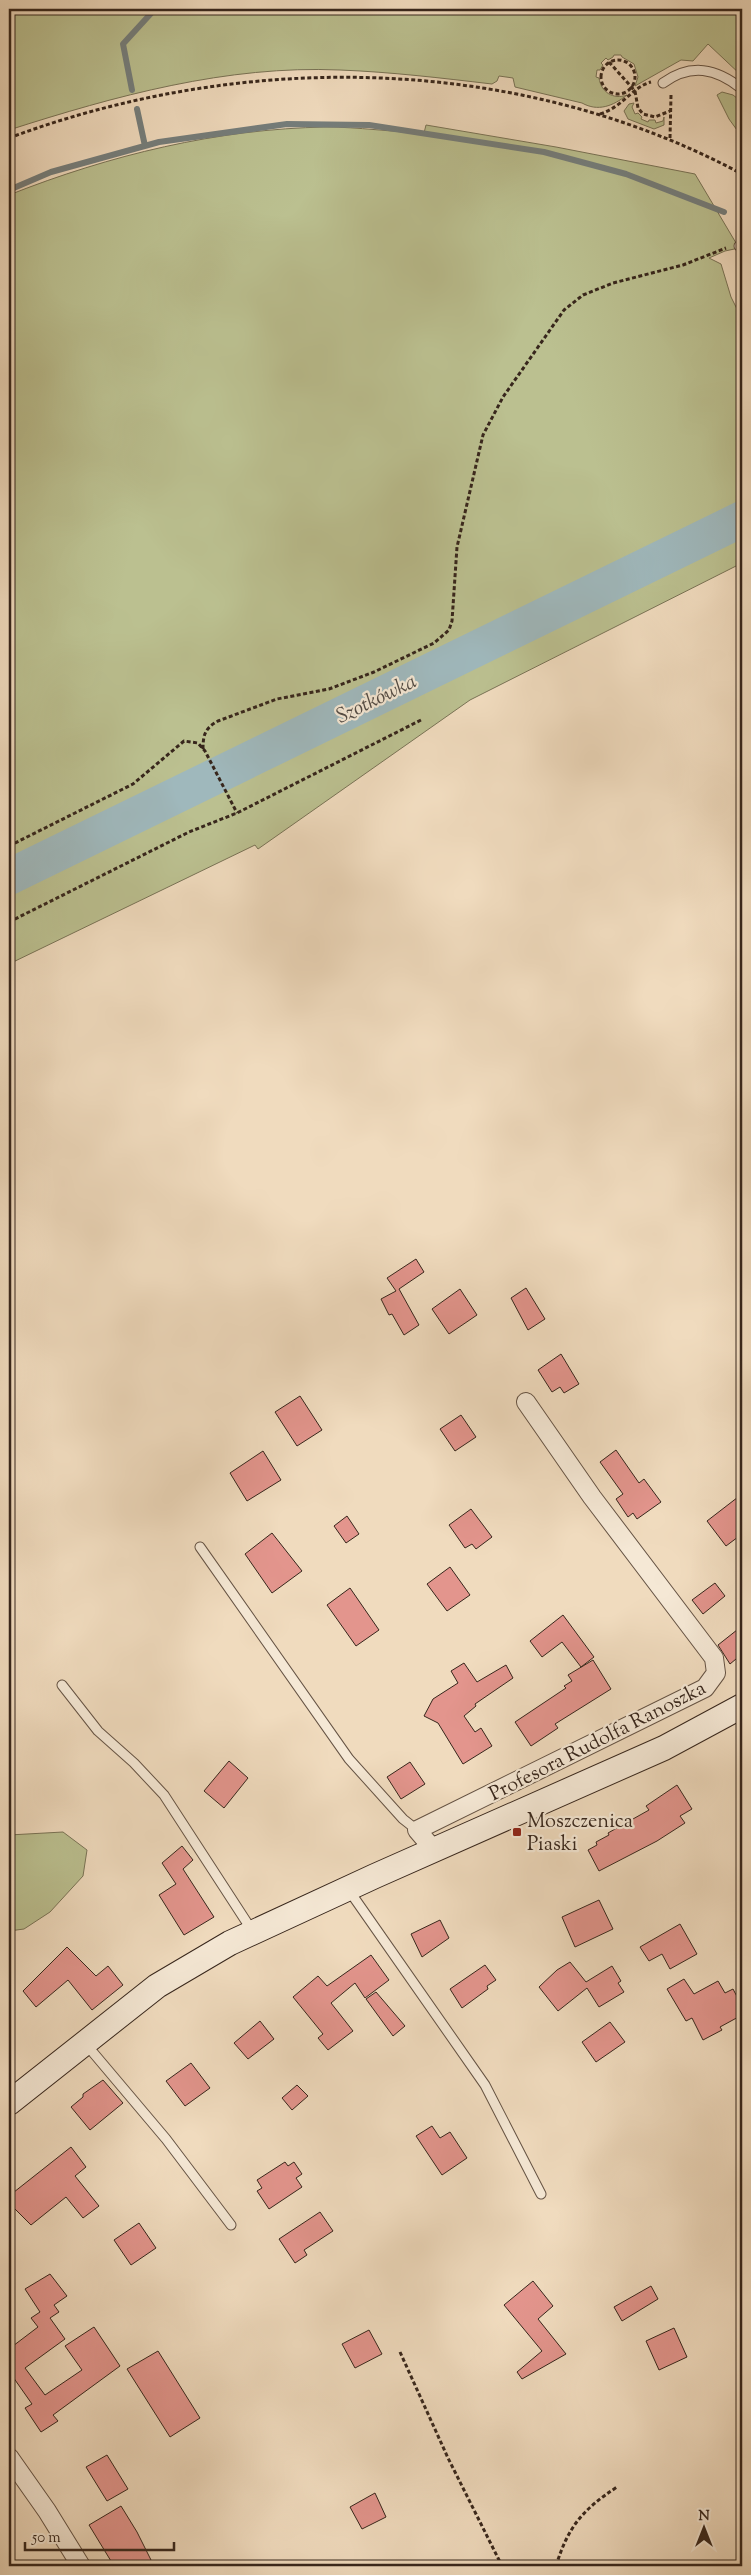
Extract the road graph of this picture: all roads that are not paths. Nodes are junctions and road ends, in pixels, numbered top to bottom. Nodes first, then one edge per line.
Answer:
1 (663, 83) road end
2 (742, 89) edge
3 (526, 1402) dead end
4 (200, 1547) dead end
5 (62, 1685) dead end
6 (742, 1706) edge
7 (417, 1830) junction
8 (434, 1850) junction
9 (348, 1888) junction
10 (254, 1932) junction
11 (85, 2043) junction
12 (9, 2103) edge
13 (541, 2194) dead end
14 (232, 2225) dead end
15 (9, 2457) edge
16 (81, 2566) edge

1 - 2 lane
3 - 7 street, Profesora Rudolfa Ranoszka
4 - 7 lane
5 - 10 lane
6 - 8 street, Profesora Rudolfa Ranoszka
7 - 8 street
8 - 9 street, Profesora Rudolfa Ranoszka
9 - 10 street, Profesora Rudolfa Ranoszka
9 - 13 lane
10 - 11 street, Profesora Rudolfa Ranoszka
11 - 12 street, Profesora Rudolfa Ranoszka
11 - 14 lane
15 - 16 street

